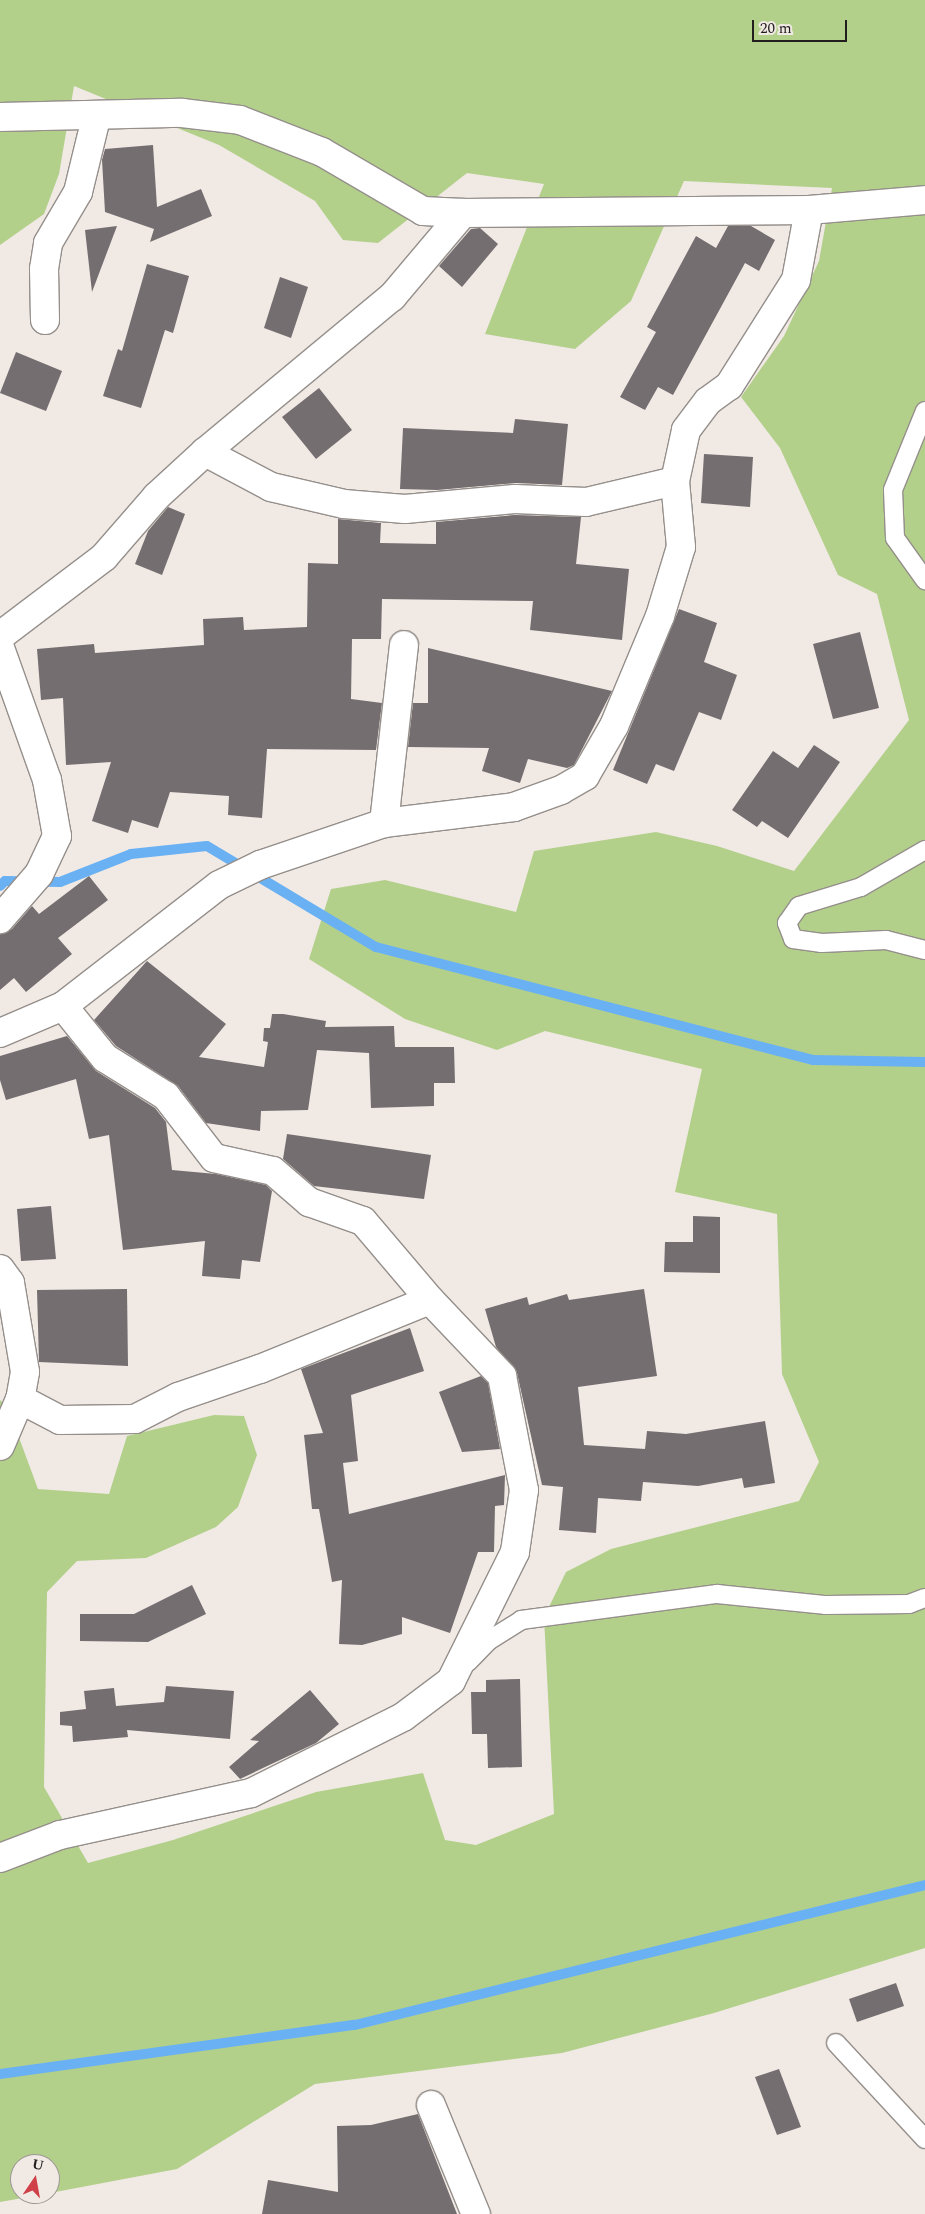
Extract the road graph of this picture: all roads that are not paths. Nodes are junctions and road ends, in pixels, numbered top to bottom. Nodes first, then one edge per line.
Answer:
1 (0, 117) edge
2 (96, 118) junction
3 (925, 200) edge
4 (809, 210) junction
5 (463, 213) junction
6 (45, 320) dead end
7 (925, 411) edge
8 (205, 452) junction
9 (675, 481) junction
10 (925, 580) edge
11 (0, 636) edge
12 (404, 645) dead end
13 (0, 648) edge
14 (384, 823) junction
15 (925, 850) edge
16 (0, 919) edge
17 (925, 950) edge
18 (63, 1006) junction
19 (0, 1033) edge
20 (0, 1269) edge
21 (430, 1300) junction
22 (20, 1399) junction
23 (0, 1446) edge
24 (925, 1598) edge
25 (451, 1681) junction
26 (0, 1858) edge
27 (836, 2043) dead end
28 (431, 2105) dead end
29 (925, 2139) edge
30 (476, 2214) edge

1 - 2 street
2 - 5 street
2 - 6 street
3 - 4 street
4 - 5 street
4 - 9 street
5 - 8 street
7 - 10 lane
8 - 9 street
8 - 11 street
9 - 14 street
12 - 14 street
13 - 16 street
14 - 18 street
15 - 17 lane
18 - 19 street
18 - 21 street
20 - 22 street
21 - 22 street
21 - 25 street
22 - 23 street
24 - 25 lane
25 - 26 street
27 - 29 lane
28 - 30 street

